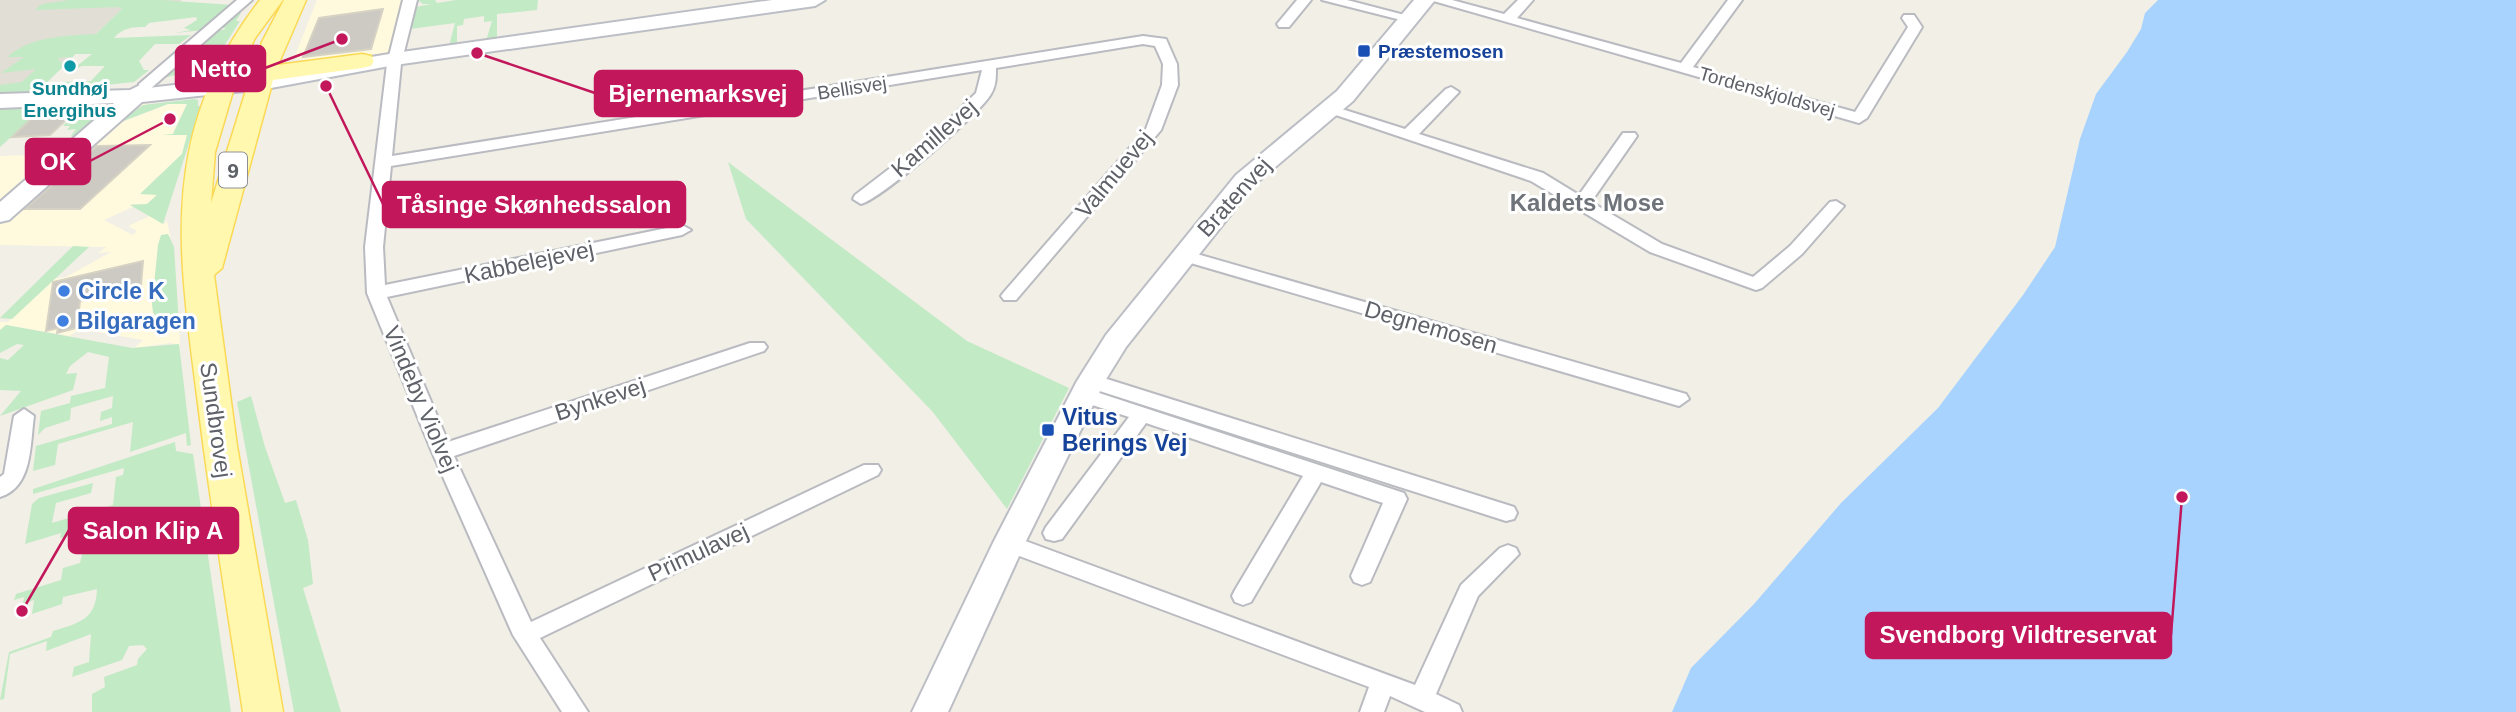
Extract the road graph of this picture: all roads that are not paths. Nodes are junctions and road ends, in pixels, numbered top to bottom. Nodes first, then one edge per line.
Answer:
1 (246, 0) edge
2 (275, 0) edge
3 (295, 0) edge
4 (410, 0) edge
5 (815, 0) edge
6 (1304, 0) edge
7 (1329, 0) edge
8 (1437, 0) edge
9 (1526, 0) edge
10 (1735, 0) edge
11 (759, 4) edge
12 (1417, 9) edge
13 (1909, 18) dead end
14 (1507, 20) junction
15 (1284, 24) dead end
16 (1154, 40) joint
17 (395, 58) junction
18 (362, 61) joint
19 (989, 67) junction
20 (1684, 69) junction
21 (245, 78) junction
22 (140, 92) junction
23 (1451, 92) dead end
24 (0, 101) edge
25 (1329, 110) junction
26 (1408, 136) junction
27 (1629, 136) dead end
28 (385, 162) junction
29 (861, 199) dead end
30 (1583, 201) junction
31 (1836, 206) dead end
32 (0, 215) edge
33 (682, 230) dead end
34 (1183, 255) junction
35 (376, 293) junction
36 (202, 294) junction
37 (1010, 296) dead end
38 (757, 346) dead end
39 (1087, 388) junction
40 (1679, 399) dead end
41 (1142, 414) junction
42 (24, 416) dead end
43 (442, 452) junction
44 (871, 470) dead end
45 (1316, 472) junction
46 (0, 489) edge
47 (1506, 513) dead end
48 (1054, 533) dead end
49 (1009, 543) junction
50 (1508, 554) dead end
51 (1362, 576) dead end
52 (1243, 596) dead end
53 (525, 635) junction
54 (1383, 682) junction
55 (1421, 700) junction
56 (263, 712) edge
57 (576, 712) edge
58 (930, 712) edge
59 (1372, 712) edge
60 (1450, 712) edge

1 - 22 street
2 - 21 main road
3 - 21 main road, Sundbrovej / 9
4 - 17 street, Vindeby Violvej
5 - 11 street
6 - 15 street
7 - 12 street
8 - 14 street, Tordenskjoldsvej
9 - 14 street
10 - 20 street, Tordenskjoldsvej
11 - 17 street
12 - 25 street, Bratenvej
13 - 20 street, Tordenskjoldsvej
14 - 20 street, Tordenskjoldsvej
16 - 19 street, Bellisvej
16 - 37 street, Valmuevej
17 - 18 street
17 - 21 street
17 - 28 street, Vindeby Violvej
18 - 21 main road
19 - 28 street, Bellisvej
19 - 29 street, Kamillevej
21 - 22 street
21 - 36 main road, Sundbrovej / 9
21 - 36 main road, Sundbrovej / 9
22 - 24 street
22 - 32 street
23 - 26 street
25 - 26 street
25 - 34 street, Bratenvej
26 - 30 street
27 - 30 street
28 - 35 street, Vindeby Violvej
30 - 31 street
33 - 35 street, Kabbelejevej
34 - 39 street, Bratenvej
34 - 40 street, Degnemosen
35 - 43 street, Vindeby Violvej
36 - 56 main road, Sundbrovej / 9
38 - 43 street, Bynkevej
39 - 41 street
39 - 47 street
39 - 49 street, Bratenvej
41 - 45 street
41 - 48 street
42 - 46 street
43 - 53 street, Vindeby Violvej
44 - 53 street, Primulavej
45 - 51 street
45 - 52 street
49 - 54 street
49 - 58 street, Bratenvej
50 - 55 street
53 - 57 street, Vindeby Violvej
54 - 55 street
54 - 59 street
55 - 60 street

